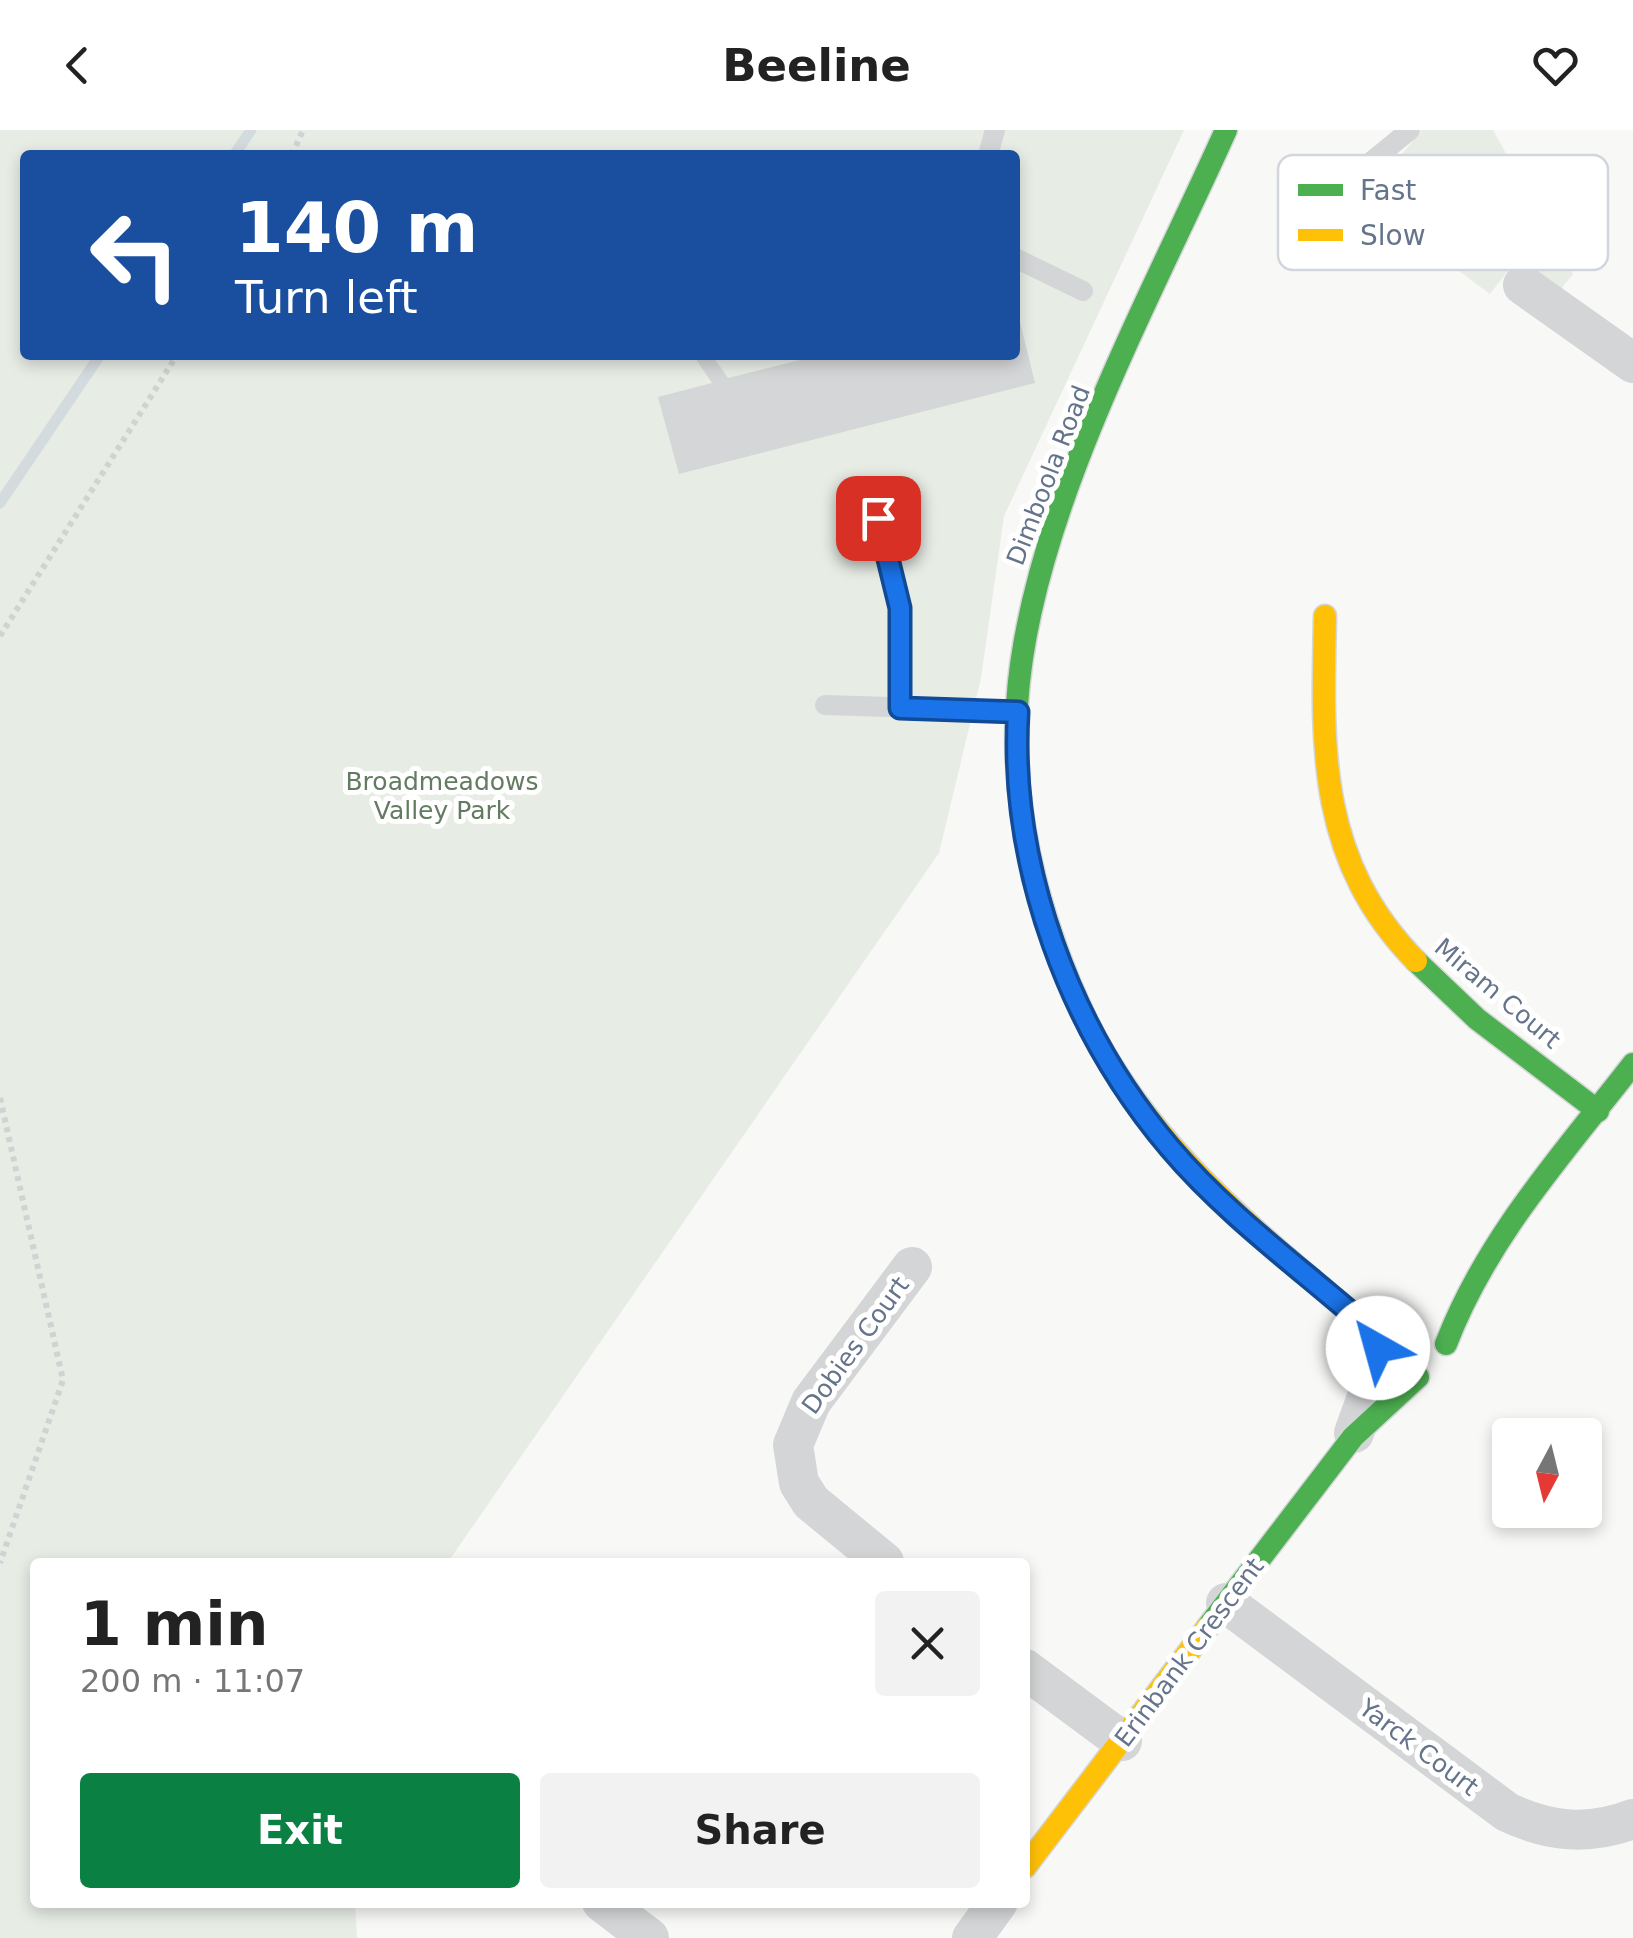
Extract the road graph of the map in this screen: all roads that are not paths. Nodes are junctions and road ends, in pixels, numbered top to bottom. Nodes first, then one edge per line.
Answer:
1 (1226, 130) edge
2 (1410, 130) edge
3 (1379, 155) edge
4 (1020, 260) edge
5 (1523, 285) dead end
6 (1083, 291) dead end
7 (1633, 362) edge
8 (878, 518) dead end
9 (1325, 616) dead end
10 (825, 705) dead end
11 (900, 708) junction
12 (1018, 712) junction
13 (1633, 1064) edge
14 (1598, 1110) junction
15 (1286, 1254) junction
16 (1482, 1263) junction
17 (912, 1267) dead end
18 (1356, 1288) dead end
19 (1396, 1314) dead end
20 (1446, 1344) junction
21 (1380, 1348) junction
22 (1418, 1377) junction
23 (1352, 1437) junction
24 (879, 1558) edge
25 (1226, 1604) junction
26 (1030, 1672) edge
27 (1122, 1741) junction
28 (1633, 1819) edge
29 (1030, 1861) edge
30 (610, 1908) edge
31 (994, 1908) edge
32 (649, 1938) edge
33 (972, 1938) edge

1 - 12 street, Dimboola Road
2 - 3 lane
4 - 6 lane
5 - 7 street
8 - 11 lane
9 - 14 street, Miram Court
10 - 11 lane
11 - 12 lane
12 - 15 street, Dimboola Road
13 - 14 street
14 - 16 street
15 - 18 street, Dimboola Road
15 - 21 street, Dimboola Road
16 - 20 street
16 - 20 street
17 - 24 street, Dobies Court
19 - 21 street
20 - 22 street, Erinbank Crescent
21 - 22 street, Dimboola Road
21 - 23 street, Erinbank Crescent
22 - 23 street, Erinbank Crescent
23 - 25 street, Erinbank Crescent
25 - 27 street, Erinbank Crescent
25 - 28 street, Yarck Court
26 - 27 street
27 - 29 street, Erinbank Crescent
30 - 32 street
31 - 33 street

